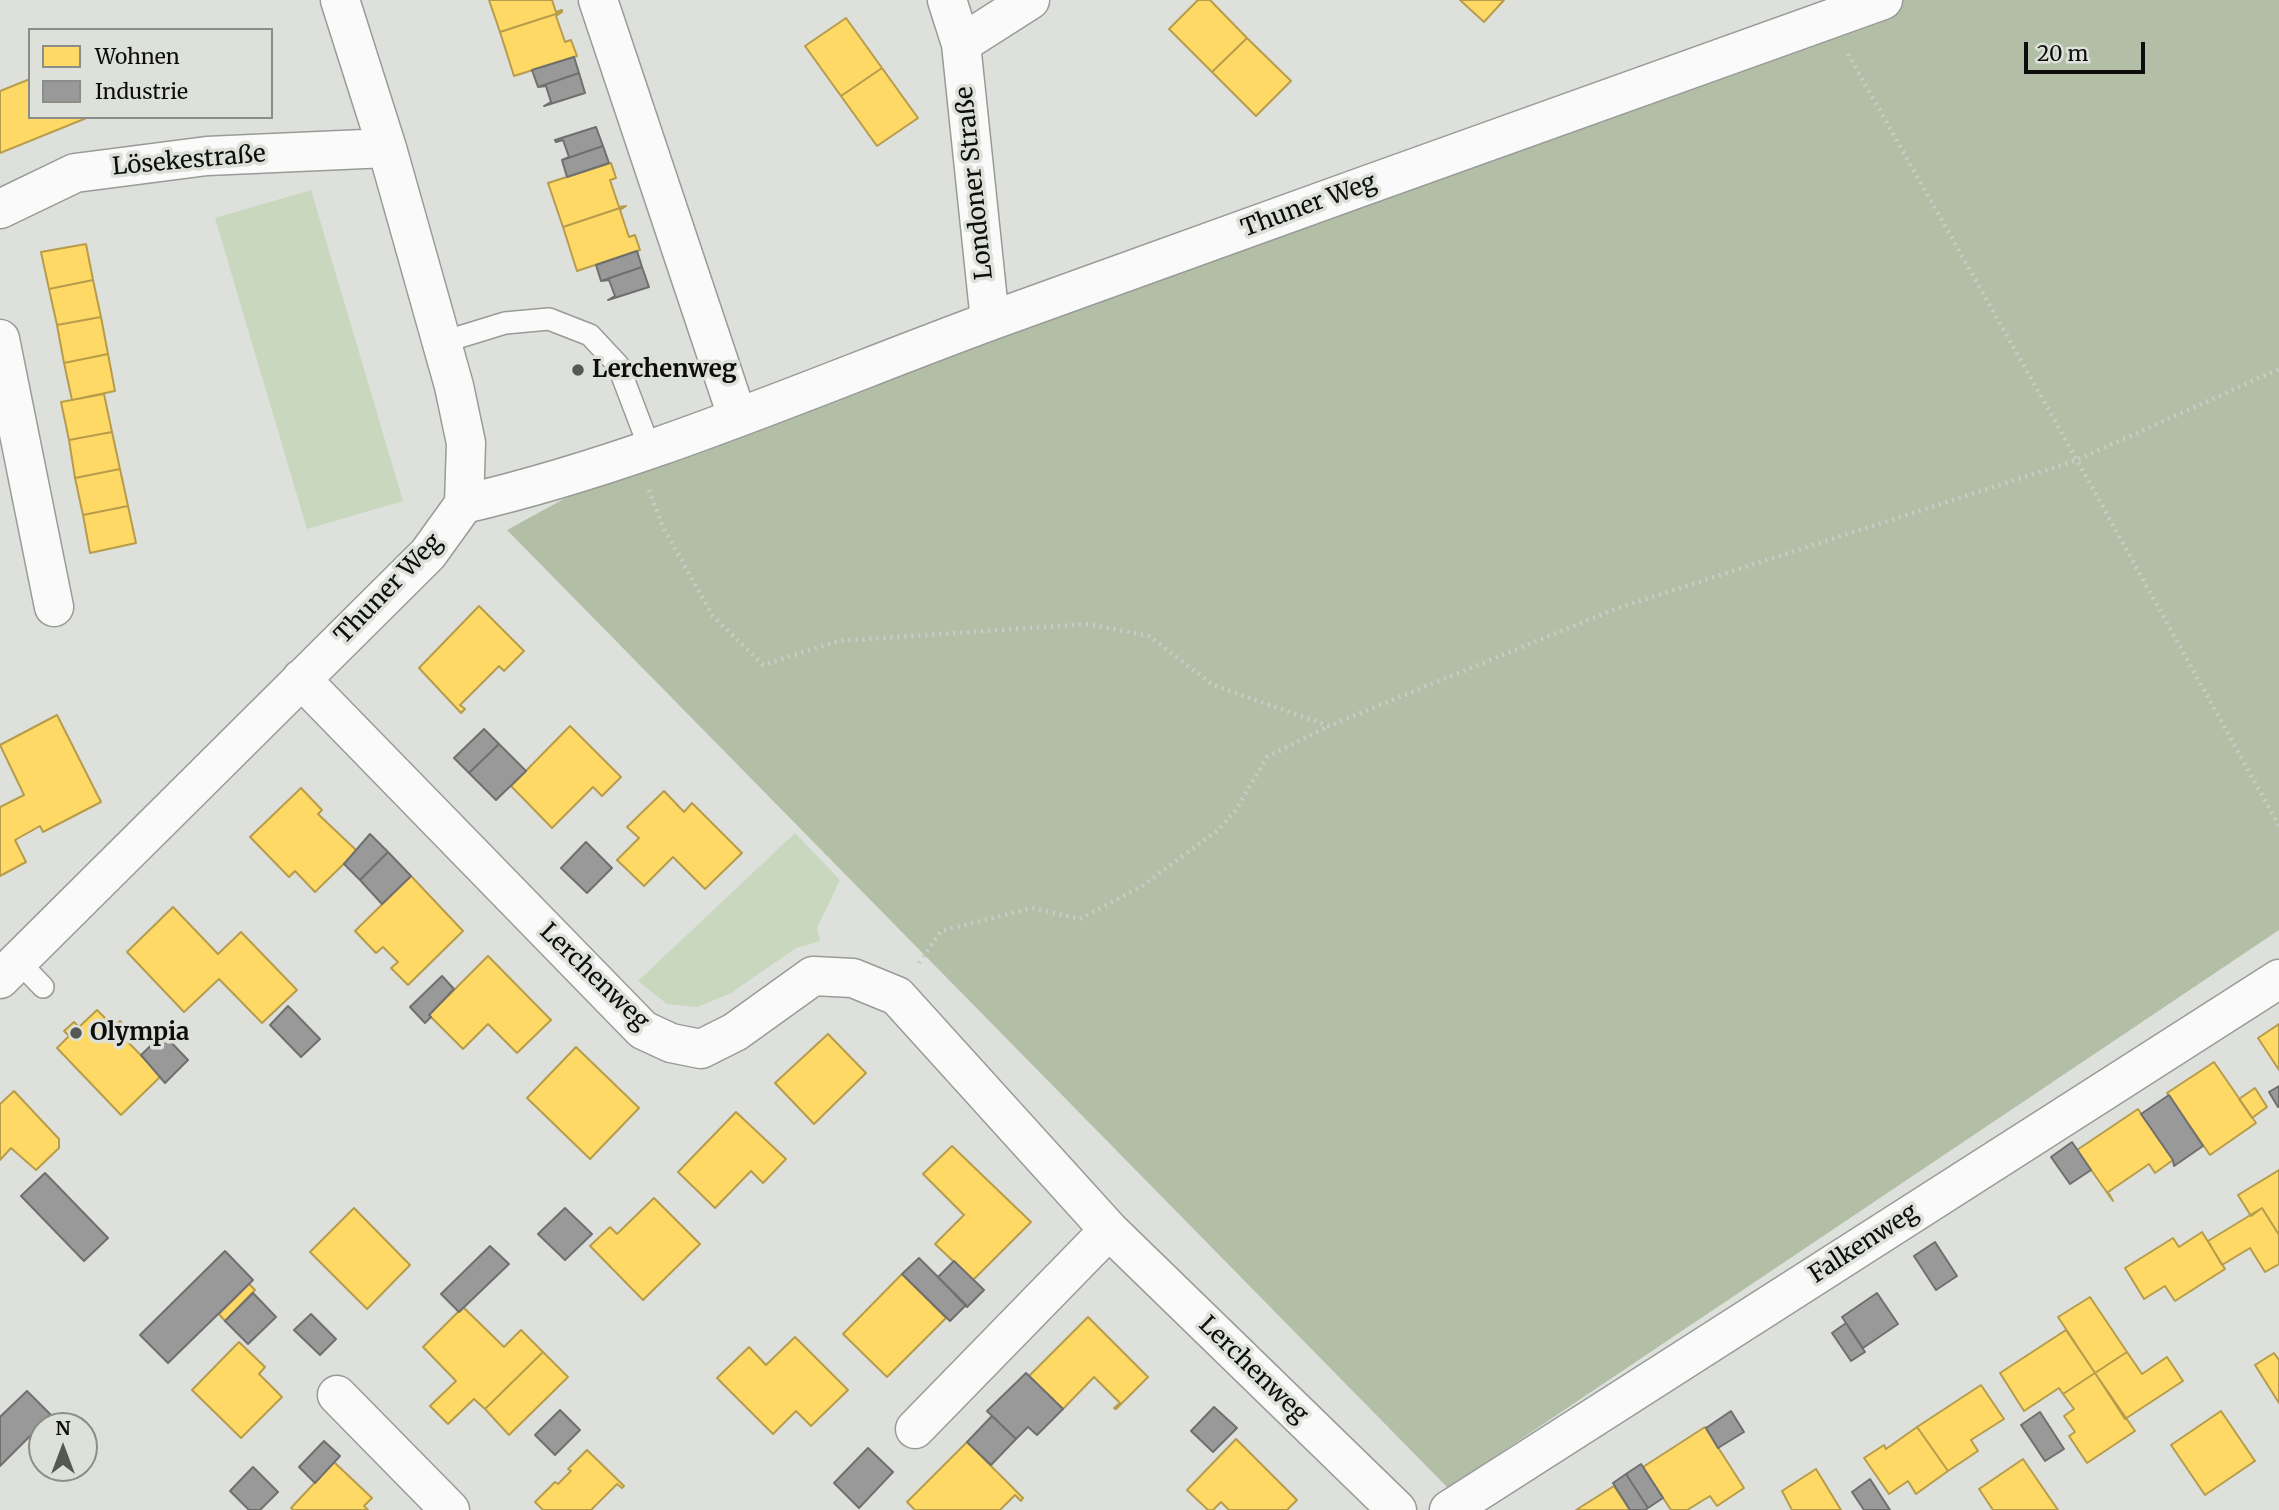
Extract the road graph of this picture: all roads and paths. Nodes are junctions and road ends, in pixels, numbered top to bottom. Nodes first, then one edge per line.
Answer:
1 (340, 0) edge
2 (598, 0) edge
3 (947, 0) edge
4 (1030, 0) edge
5 (1883, 0) edge
6 (1829, 20) junction
7 (961, 44) junction
8 (387, 148) junction
9 (0, 209) edge
10 (990, 321) junction
11 (0, 339) edge
12 (440, 343) junction
13 (2279, 369) edge
14 (737, 416) junction
15 (642, 452) junction
16 (2077, 460) junction
17 (464, 504) junction
18 (54, 607) dead end
19 (302, 679) junction
20 (1329, 726) junction
21 (2279, 826) edge
22 (20, 976) edge
23 (2279, 979) edge
24 (897, 996) junction
25 (1109, 1230) junction
26 (337, 1395) dead end
27 (915, 1429) dead end
28 (450, 1510) edge
29 (1396, 1510) edge
30 (1449, 1510) edge

1 - 8 street
2 - 14 street
3 - 7 street, Londoner Straße
4 - 7 street
5 - 6 street, Thuner Weg
6 - 10 street, Thuner Weg
6 - 16 path
7 - 10 street, Londoner Straße
8 - 9 street, Lösekestraße
8 - 12 street
10 - 14 street, Thuner Weg
11 - 18 street
12 - 15 lane
12 - 17 street
13 - 16 path
14 - 15 street, Thuner Weg
15 - 17 street, Thuner Weg
15 - 20 path
16 - 20 path
16 - 21 path
17 - 19 street, Thuner Weg
19 - 22 street, Thuner Weg
19 - 24 street, Lerchenweg
20 - 24 path
23 - 30 street, Falkenweg
24 - 25 street, Lerchenweg
25 - 27 street
25 - 29 street, Lerchenweg
26 - 28 street

